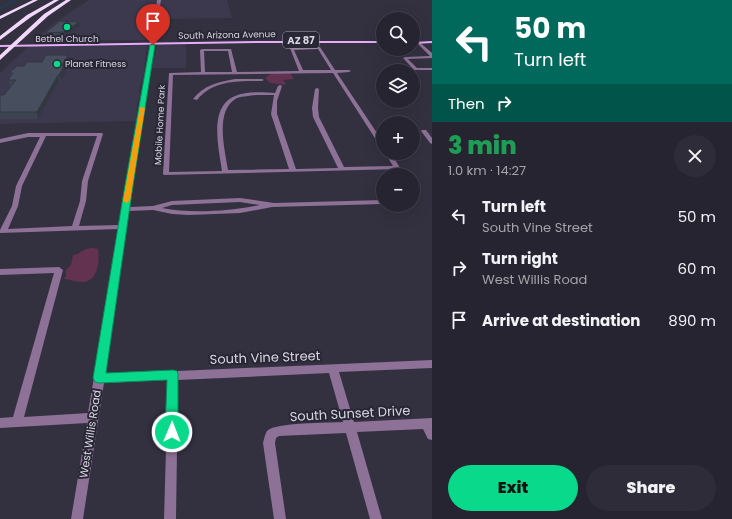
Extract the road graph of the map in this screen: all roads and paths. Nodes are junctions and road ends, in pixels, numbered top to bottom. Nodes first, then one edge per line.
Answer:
1 (159, 0) edge
2 (34, 1) edge
3 (46, 1) edge
4 (56, 1) edge
5 (68, 1) edge
6 (22, 14) dead end
7 (0, 18) edge
8 (0, 38) edge
9 (376, 41) edge
10 (420, 41) edge
11 (432, 41) edge
12 (109, 42) junction
13 (153, 42) junction
14 (0, 43) edge
15 (15, 44) junction
16 (90, 44) junction
17 (420, 45) edge
18 (0, 46) edge
19 (432, 56) edge
20 (0, 58) edge
21 (432, 69) edge
22 (334, 71) junction
23 (348, 71) dead end
24 (302, 72) junction
25 (203, 73) junction
26 (235, 73) junction
27 (262, 80) dead end
28 (280, 86) dead end
29 (317, 89) dead end
30 (276, 94) junction
31 (195, 98) dead end
32 (424, 132) dead end
33 (44, 135) junction
34 (376, 135) edge
35 (0, 141) edge
36 (432, 142) edge
37 (392, 160) edge
38 (342, 169) junction
39 (293, 170) junction
40 (225, 172) junction
41 (376, 202) edge
42 (274, 205) junction
43 (154, 208) junction
44 (125, 209) junction
45 (123, 227) junction
46 (75, 228) junction
47 (0, 272) edge
48 (432, 364) edge
49 (333, 368) junction
50 (173, 374) junction
51 (99, 378) junction
52 (92, 418) junction
53 (17, 422) junction
54 (0, 423) edge
55 (430, 424) edge
56 (350, 427) junction
57 (432, 435) edge
58 (77, 519) edge
59 (170, 519) edge
60 (280, 519) edge
61 (376, 519) edge

1 - 13 street, West Willis Road
2 - 7 highway
3 - 6 highway
4 - 8 highway
5 - 15 highway
9 - 13 main road, South Arizona Avenue / AZ 87
10 - 11 main road
12 - 13 main road, South Arizona Avenue / AZ 87
12 - 15 main road, South Arizona Avenue / AZ 87
12 - 16 main road
13 - 16 main road, South Arizona Avenue / AZ 87
13 - 44 street, West Willis Road
14 - 15 main road, South Arizona Avenue / AZ 87
15 - 16 main road, South Arizona Avenue / AZ 87
15 - 18 main road, South Arizona Avenue / AZ 87
15 - 20 highway
17 - 19 street
19 - 21 street
22 - 23 street, Mobile Home Park
22 - 24 street, Mobile Home Park
22 - 24 street
22 - 34 street
24 - 26 street, Mobile Home Park
25 - 26 street, Mobile Home Park
25 - 26 street
25 - 40 street, Mobile Home Park
27 - 31 street
28 - 30 street
29 - 38 street
30 - 39 street
30 - 40 street
32 - 36 street
33 - 35 street
33 - 46 street
33 - 46 street
37 - 38 street, Mobile Home Park
38 - 39 street, Mobile Home Park
39 - 40 street, Mobile Home Park
41 - 42 street
42 - 43 street
42 - 43 street
43 - 44 street
44 - 45 street, West Willis Road
45 - 46 street
45 - 51 street, West Willis Road
47 - 53 street
48 - 49 street, South Vine Street
49 - 50 street, South Vine Street
49 - 56 street
50 - 51 street, South Vine Street
50 - 59 street
51 - 52 street, West Willis Road
52 - 53 street
52 - 58 street, West Willis Road
53 - 54 street
55 - 56 street, South Sunset Drive
55 - 57 street
56 - 60 street, South Sunset Drive
56 - 61 street

